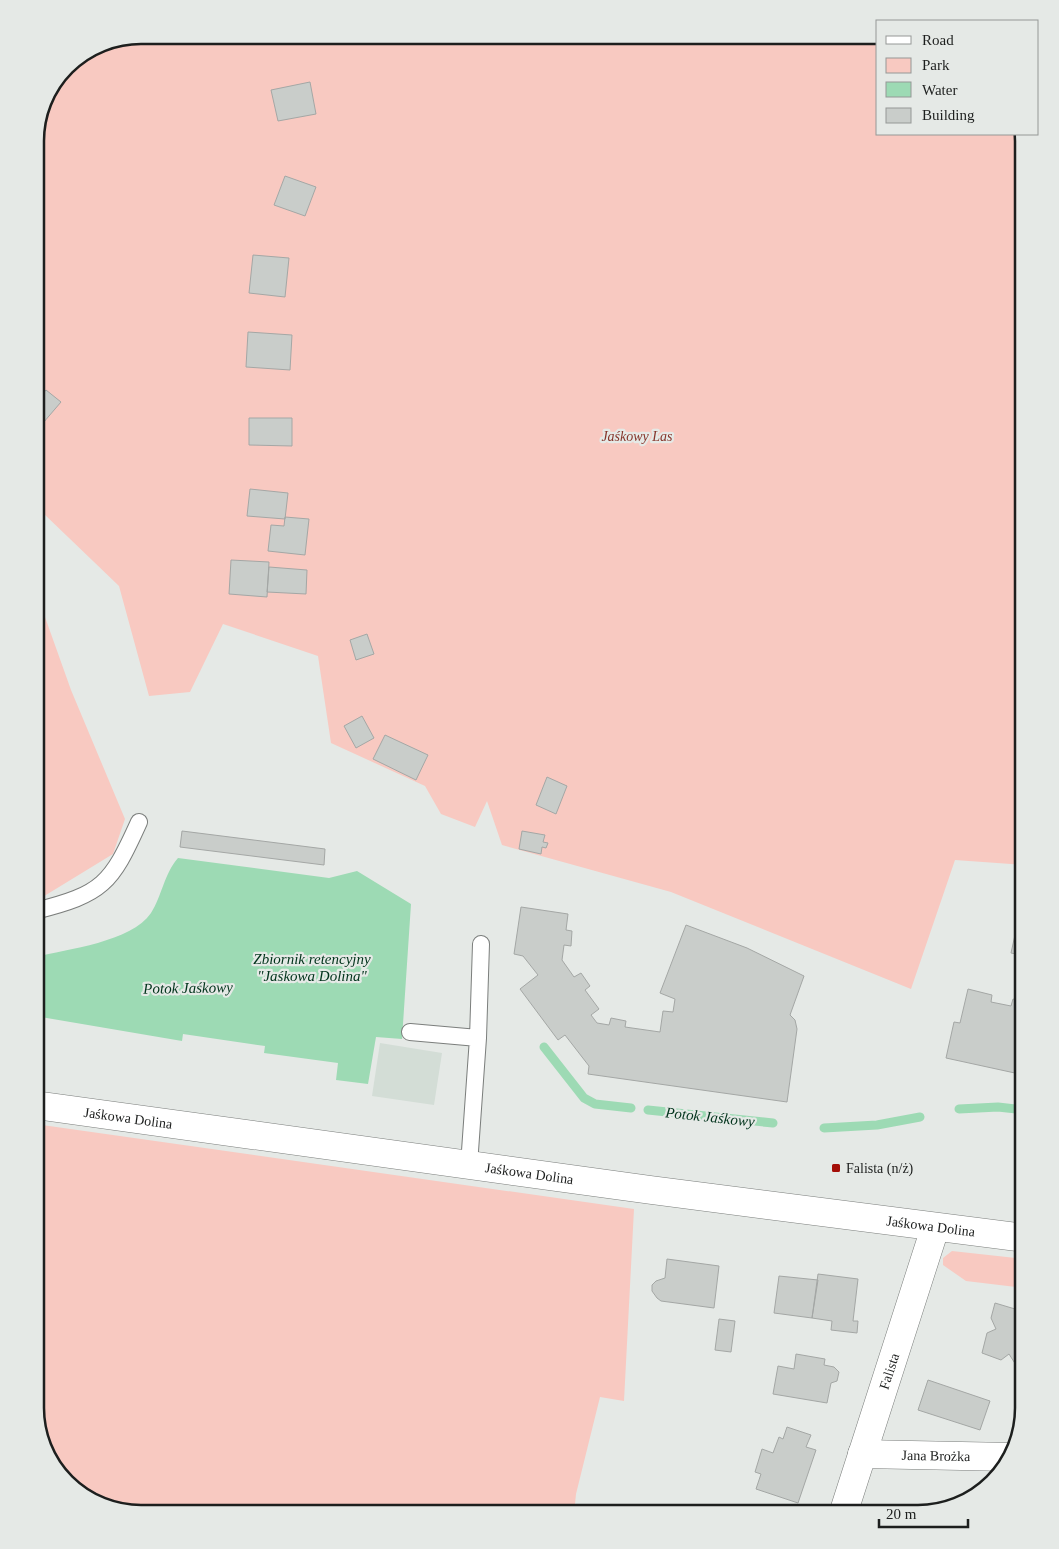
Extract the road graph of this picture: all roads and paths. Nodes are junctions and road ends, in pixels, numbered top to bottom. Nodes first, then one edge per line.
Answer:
1 (139, 822) dead end
2 (44, 909) edge
3 (481, 944) dead end
4 (410, 1032) dead end
5 (478, 1038) junction
6 (44, 1106) edge
7 (468, 1165) junction
8 (935, 1228) junction
9 (1015, 1237) edge
10 (862, 1454) junction
11 (1002, 1457) edge
12 (846, 1505) edge

1 - 2 lane
3 - 5 lane
4 - 5 lane
5 - 7 lane
6 - 7 street, Jaśkowa Dolina
7 - 8 street, Jaśkowa Dolina
8 - 9 street, Jaśkowa Dolina
8 - 10 street, Falista
10 - 11 street, Jana Brożka
10 - 12 street, Falista

